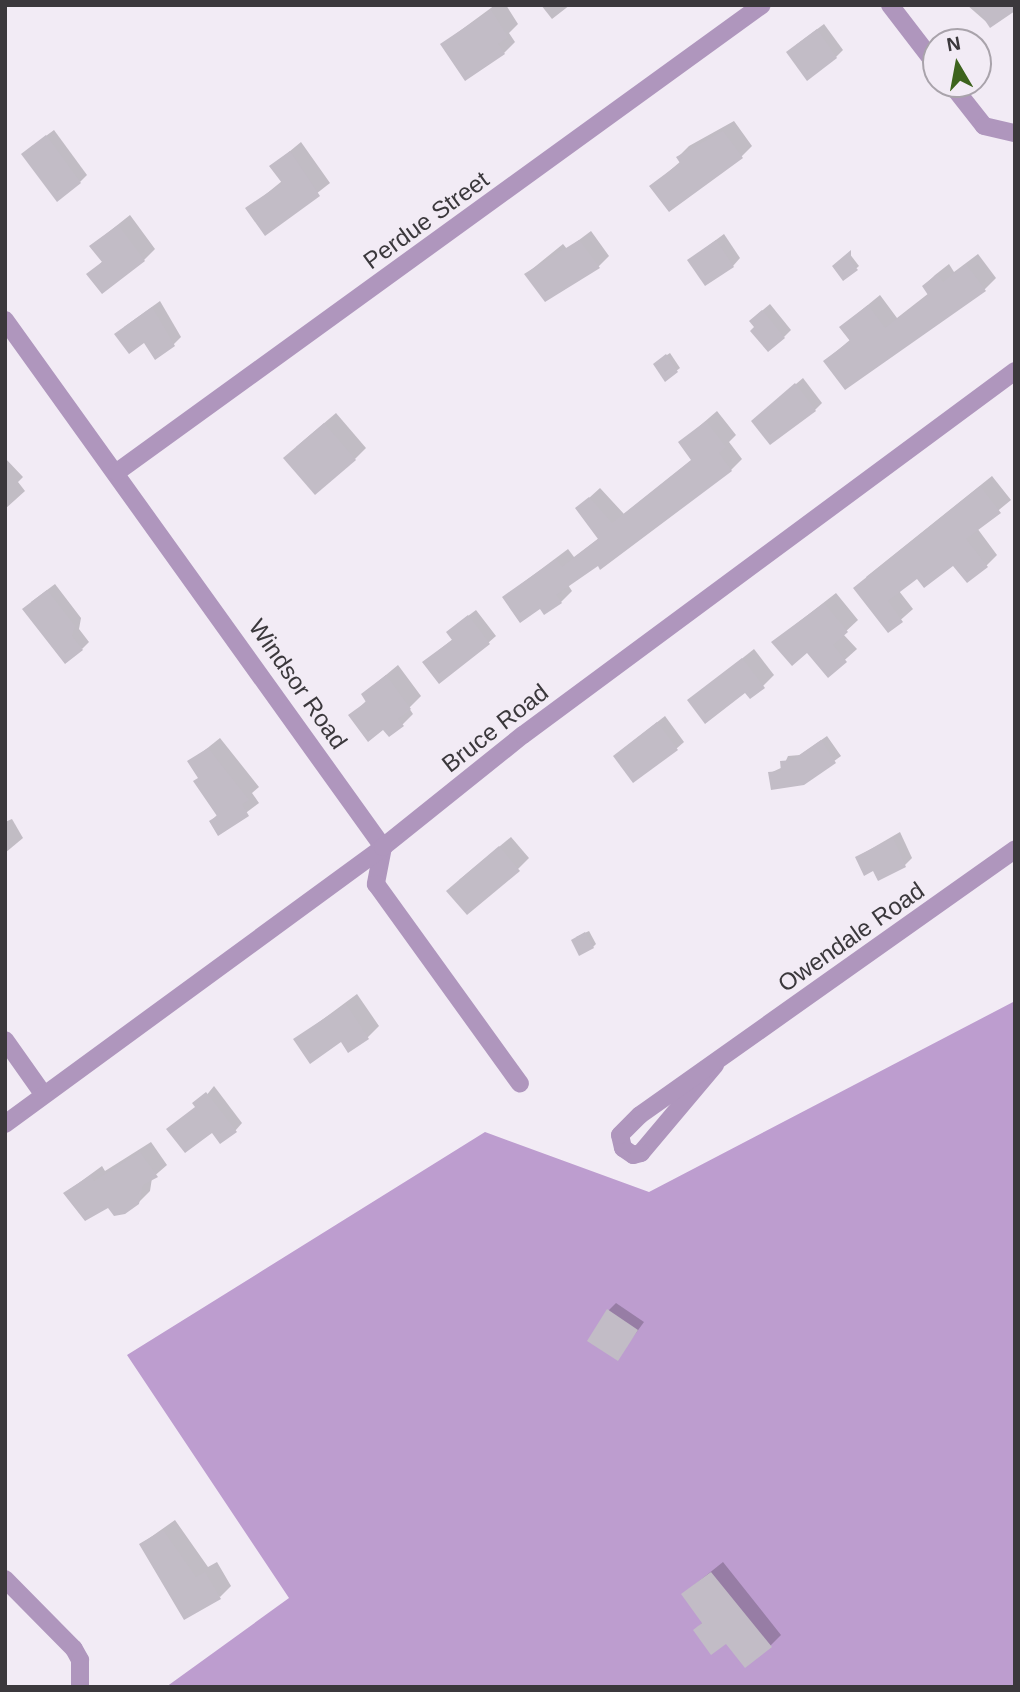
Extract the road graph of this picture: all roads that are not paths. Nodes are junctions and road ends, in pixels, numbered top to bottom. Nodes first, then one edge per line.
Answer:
1 (762, 5) edge
2 (890, 5) edge
3 (922, 47) edge
4 (962, 98) edge
5 (1015, 133) edge
6 (5, 320) edge
7 (1015, 371) edge
8 (117, 472) junction
9 (383, 847) junction
10 (1015, 849) edge
11 (5, 1040) edge
12 (715, 1065) junction
13 (520, 1084) dead end
14 (44, 1096) junction
15 (5, 1124) edge
16 (5, 1579) edge
17 (80, 1687) edge

1 - 8 street, Perdue Street
2 - 3 street
4 - 5 street
6 - 8 street, Windsor Road
7 - 9 street, Bruce Road
8 - 9 street, Windsor Road
9 - 13 street
9 - 14 street, Bruce Road
10 - 12 street, Owendale Road
11 - 14 street
12 - 12 street, Owendale Road
14 - 15 street, Bruce Road
16 - 17 street

